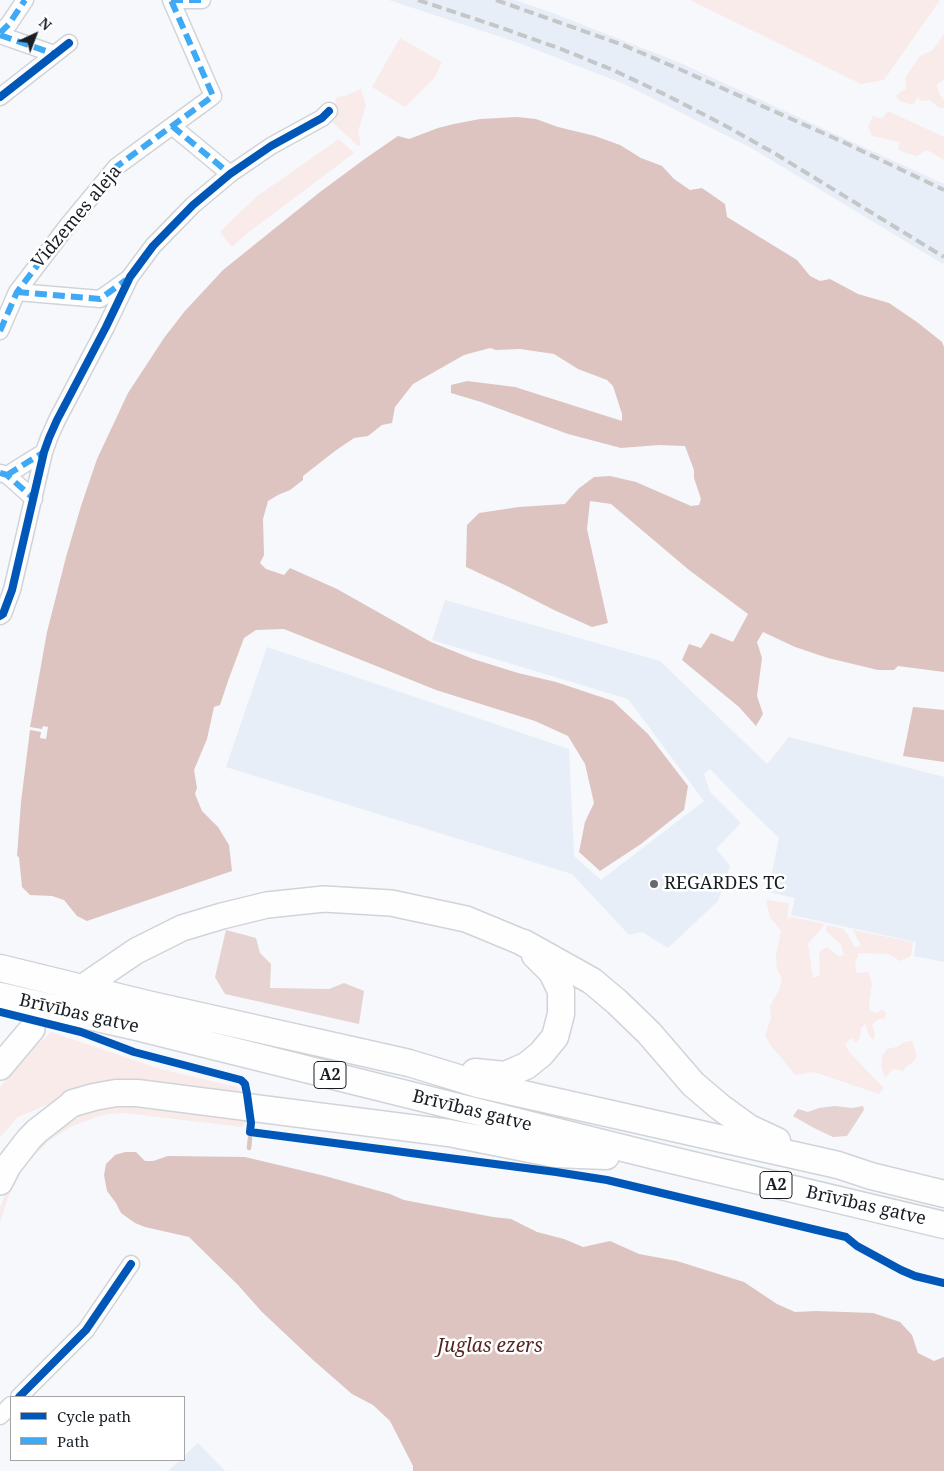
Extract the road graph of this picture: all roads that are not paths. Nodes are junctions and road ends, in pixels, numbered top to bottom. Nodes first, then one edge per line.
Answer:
1 (25, 0) edge
2 (171, 0) edge
3 (202, 0) edge
4 (0, 34) edge
5 (69, 43) dead end
6 (54, 54) junction
7 (0, 96) edge
8 (329, 111) dead end
9 (172, 126) junction
10 (230, 174) junction
11 (130, 277) junction
12 (17, 292) junction
13 (0, 331) edge
14 (44, 452) junction
15 (3, 474) edge
16 (34, 499) junction
17 (0, 616) edge
18 (524, 943) junction
19 (0, 968) edge
20 (89, 983) dead end
21 (0, 996) edge
22 (32, 1029) dead end
23 (409, 1063) junction
24 (0, 1067) edge
25 (73, 1103) junction
26 (0, 1150) edge
27 (659, 1157) junction
28 (838, 1165) junction
29 (0, 1182) edge
30 (944, 1194) edge
31 (944, 1225) edge
32 (131, 1264) dead end
33 (20, 1396) edge
34 (10, 1406) edge
35 (0, 1416) edge

1 - 4 street
2 - 3 street
2 - 9 street, Vidzemes aleja
4 - 6 street
5 - 6 street
6 - 7 street
8 - 10 street
9 - 10 street
9 - 12 street, Vidzemes aleja
10 - 11 street
11 - 12 street
11 - 14 street
12 - 13 street, Vidzemes aleja
14 - 15 street
14 - 16 street
15 - 16 street
16 - 17 street
18 - 20 main road
18 - 23 highway
18 - 28 highway
19 - 23 highway, Brīvības gatve / A2
21 - 27 highway, Brīvības gatve / A2
22 - 24 main road
23 - 28 highway, Brīvības gatve / A2
25 - 26 main road
25 - 27 highway
25 - 29 main road
27 - 31 highway, Brīvības gatve / A2
28 - 30 highway, Brīvības gatve / A2
32 - 33 street
34 - 35 street

